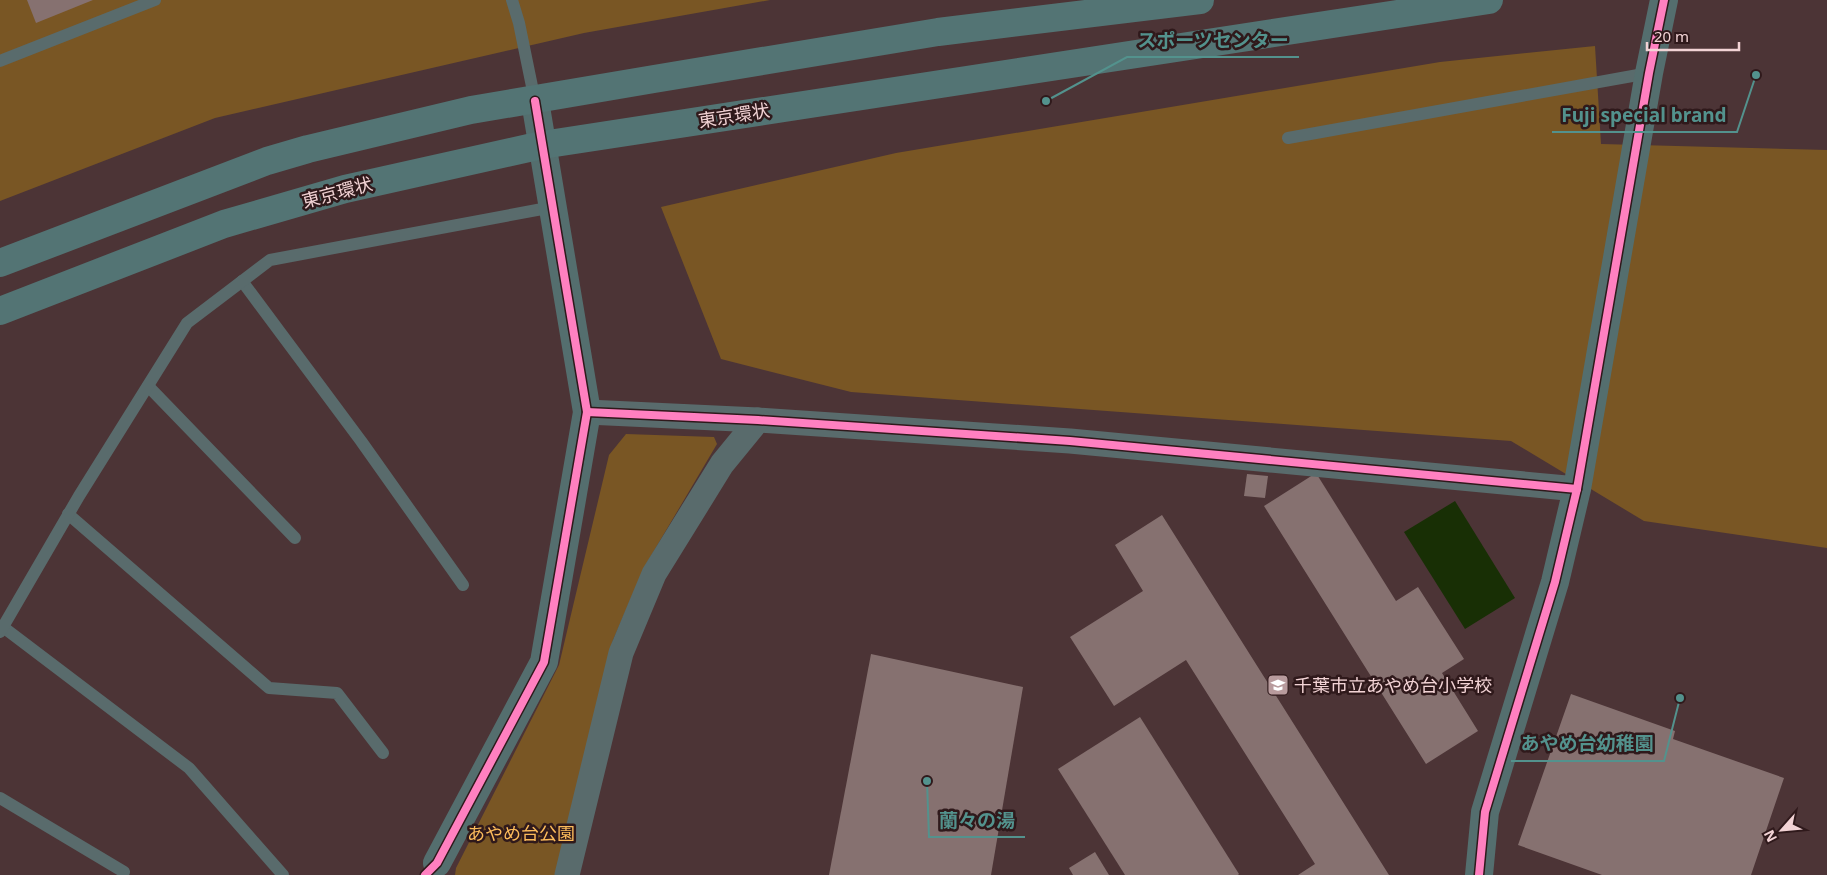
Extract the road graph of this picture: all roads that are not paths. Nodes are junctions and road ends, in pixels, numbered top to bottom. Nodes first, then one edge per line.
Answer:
1 (155, 0) edge
2 (512, 0) edge
3 (1200, 0) edge
4 (1489, 0) edge
5 (1664, 0) edge
6 (0, 61) edge
7 (1649, 74) junction
8 (535, 101) junction
9 (1288, 138) dead end
10 (542, 144) junction
11 (553, 207) junction
12 (0, 263) edge
13 (242, 281) junction
14 (0, 311) edge
15 (148, 386) junction
16 (587, 412) junction
17 (758, 420) junction
18 (1577, 490) junction
19 (68, 514) junction
20 (295, 538) dead end
21 (463, 586) dead end
22 (2, 629) edge
23 (383, 753) dead end
24 (0, 798) edge
25 (432, 871) edge
26 (124, 872) dead end
27 (283, 875) edge
28 (567, 875) edge
29 (1479, 875) edge

1 - 6 lane
2 - 8 lane
3 - 8 highway
4 - 10 highway, 東京環状
5 - 7 street
7 - 9 lane
7 - 18 street
8 - 10 street
8 - 12 highway
10 - 11 street
10 - 14 highway, 東京環状
11 - 13 lane
11 - 16 street
13 - 15 lane
13 - 21 lane
15 - 19 lane
15 - 20 lane
16 - 17 street
16 - 25 street
17 - 18 street
17 - 28 street
18 - 29 street
19 - 22 lane
19 - 23 lane
22 - 27 lane
24 - 26 lane

